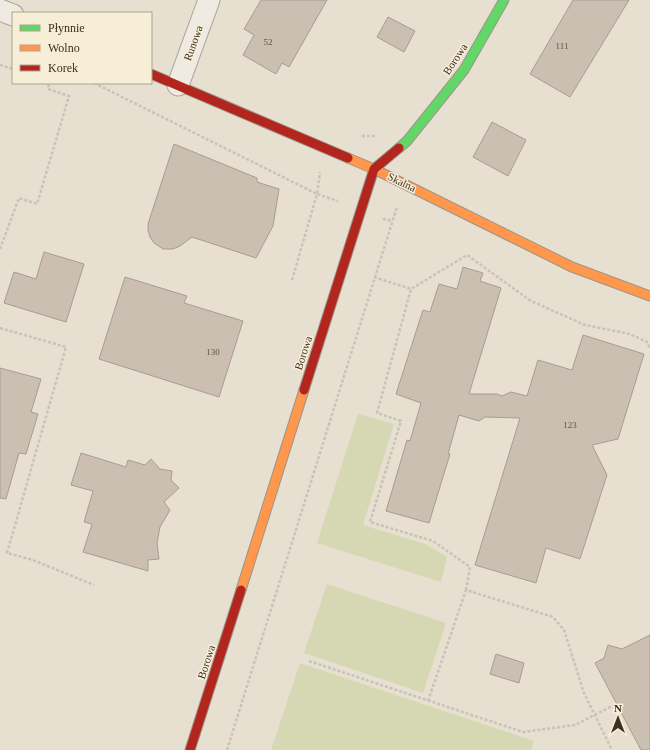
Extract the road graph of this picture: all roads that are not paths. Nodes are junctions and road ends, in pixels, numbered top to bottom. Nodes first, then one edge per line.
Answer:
1 (209, 0) edge
2 (504, 0) edge
3 (0, 10) edge
4 (12, 15) edge
5 (152, 74) edge
6 (178, 85) junction
7 (374, 169) junction
8 (650, 296) edge
9 (190, 750) edge

1 - 6 street, Runowa
2 - 7 street, Borowa
3 - 4 street
5 - 6 street, Skalna
6 - 7 street, Skalna
7 - 8 street, Skalna
7 - 9 street, Borowa

